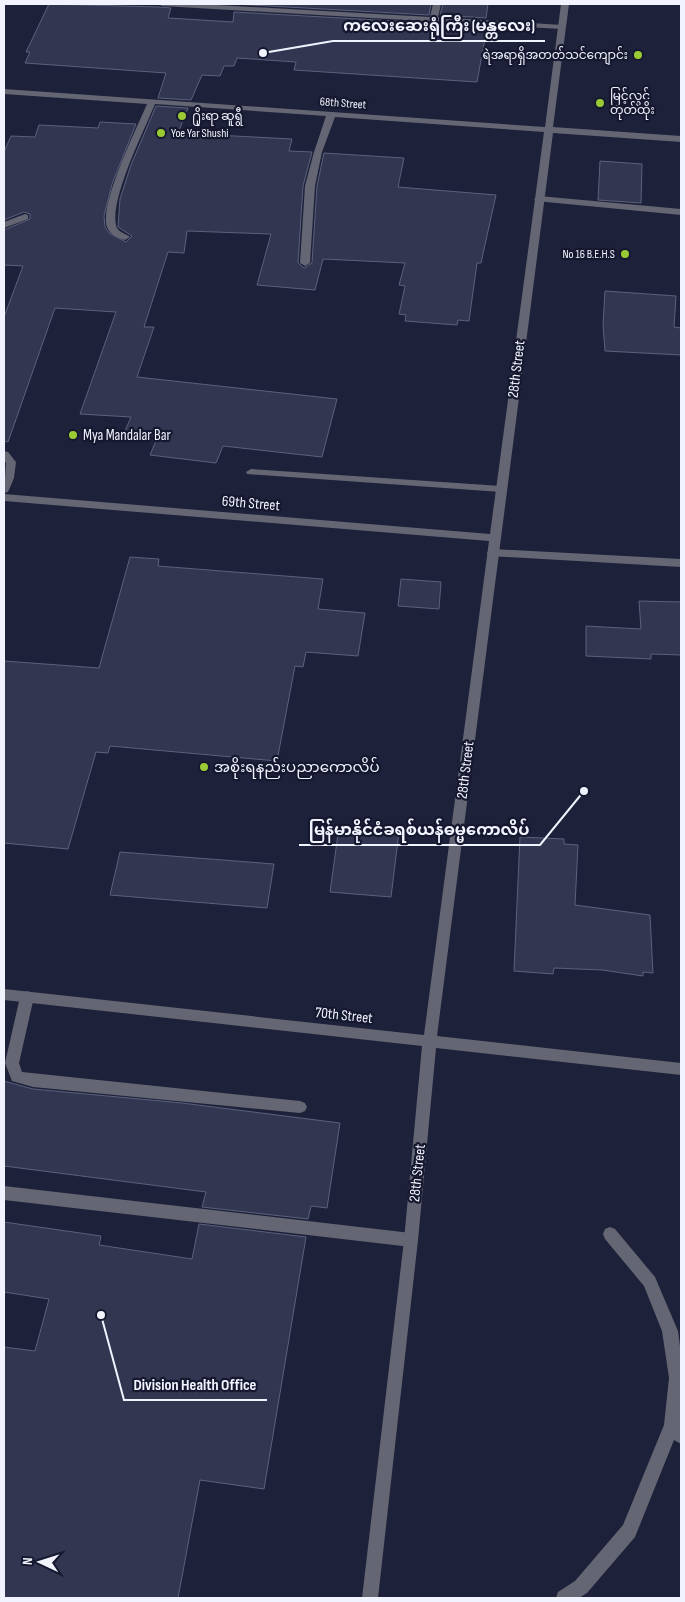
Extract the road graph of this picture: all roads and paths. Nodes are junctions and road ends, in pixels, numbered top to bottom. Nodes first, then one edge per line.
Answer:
1 (162, 4) edge
2 (437, 4) edge
3 (565, 4) edge
4 (207, 5) edge
5 (434, 18) junction
6 (562, 27) junction
7 (4, 91) edge
8 (152, 102) junction
9 (331, 115) junction
10 (548, 130) junction
11 (681, 139) edge
12 (538, 199) junction
13 (681, 212) edge
14 (25, 217) dead end
15 (4, 225) edge
16 (125, 237) dead end
17 (305, 263) dead end
18 (4, 454) edge
19 (251, 472) dead end
20 (501, 489) junction
21 (4, 490) edge
22 (4, 497) edge
23 (495, 538) junction
24 (493, 553) junction
25 (681, 563) edge
26 (4, 994) edge
27 (27, 997) junction
28 (430, 1040) junction
29 (681, 1069) edge
30 (300, 1107) dead end
31 (4, 1193) edge
32 (610, 1234) dead end
33 (411, 1240) junction
34 (677, 1430) edge
35 (370, 1598) edge
36 (564, 1598) edge

1 - 4 street
2 - 5 street
3 - 6 street, 28th Street
4 - 5 street
5 - 6 street
6 - 10 street, 28th Street
7 - 8 street, 68th Street
8 - 9 street, 68th Street
8 - 16 street
9 - 10 street, 68th Street
9 - 17 street
10 - 11 street, 68th Street
10 - 12 street, 28th Street
12 - 13 street
12 - 20 street, 28th Street
14 - 15 street
18 - 21 street
19 - 20 street
20 - 23 street, 28th Street
22 - 23 street, 69th Street
23 - 24 street, 28th Street
24 - 25 street
24 - 28 street, 28th Street
26 - 27 street, 70th Street
27 - 28 street, 70th Street
27 - 30 street
28 - 29 street, 70th Street
28 - 33 street, 28th Street
31 - 33 street
32 - 34 street
33 - 35 street, 28th Street
34 - 36 street

